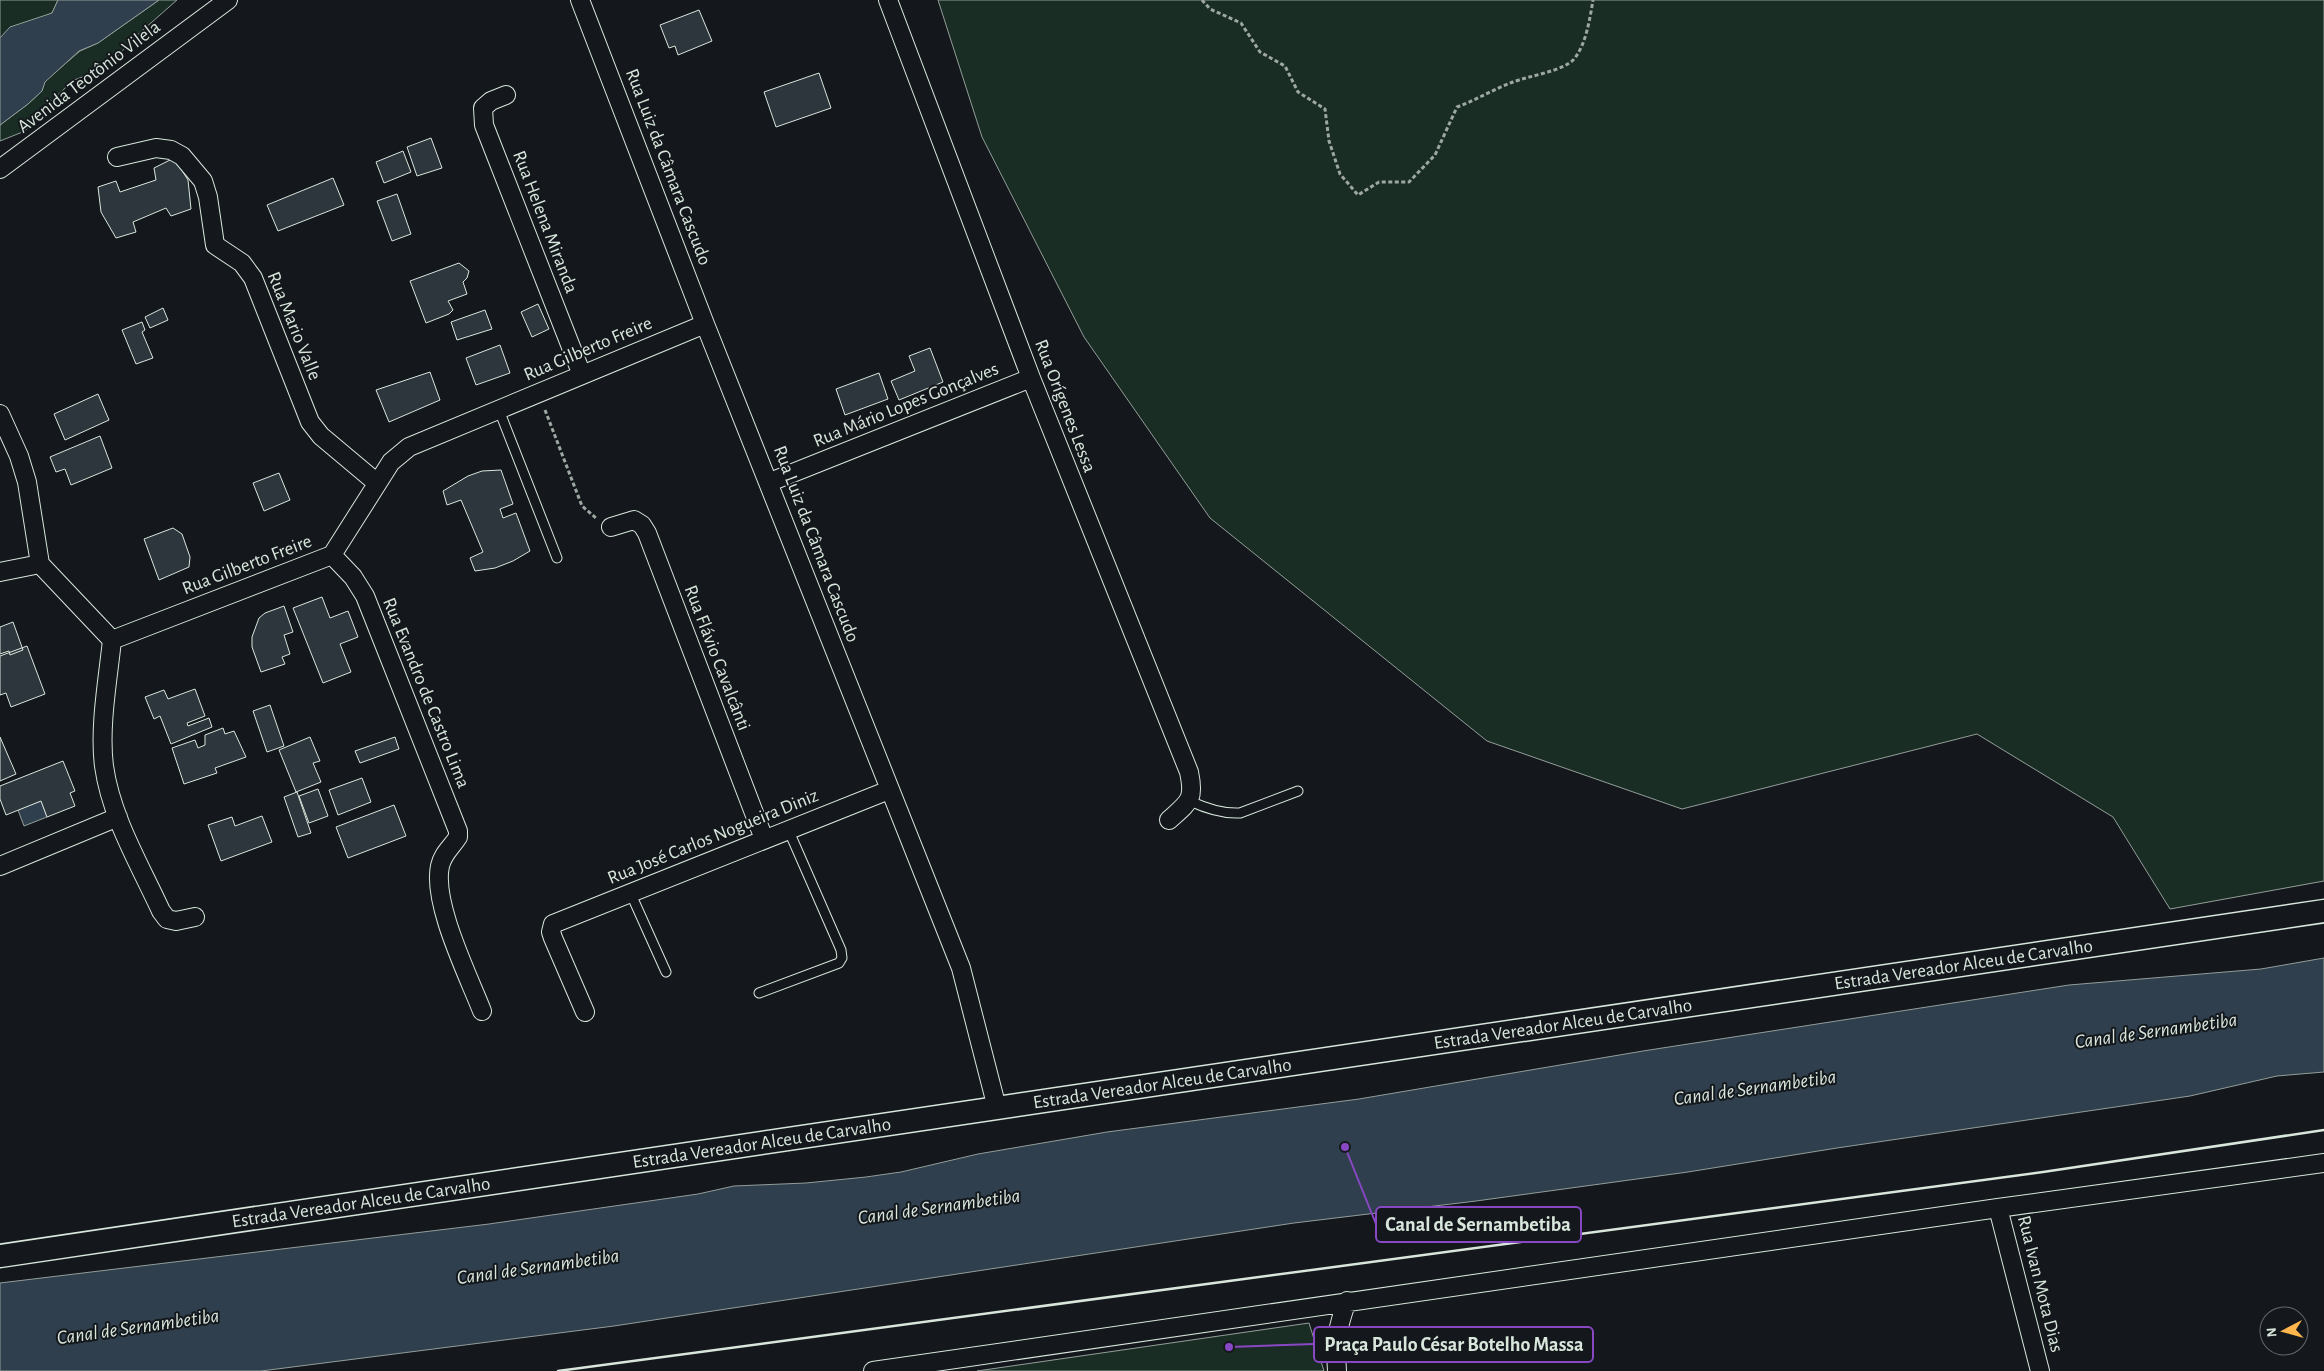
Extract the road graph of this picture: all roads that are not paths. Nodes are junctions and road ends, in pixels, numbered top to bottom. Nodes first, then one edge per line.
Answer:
1 (228, 0) edge
2 (580, 0) edge
3 (888, 0) edge
4 (506, 95) dead end
5 (117, 157) dead end
6 (0, 169) edge
7 (705, 324) junction
8 (582, 375) junction
9 (1031, 378) junction
10 (499, 410) junction
11 (0, 414) edge
12 (770, 482) junction
13 (377, 483) junction
14 (611, 527) road end
15 (332, 555) junction
16 (558, 558) dead end
17 (40, 564) junction
18 (0, 572) edge
19 (112, 640) junction
20 (889, 790) junction
21 (1298, 790) dead end
22 (1190, 801) junction
23 (118, 817) junction
24 (1169, 820) dead end
25 (788, 830) junction
26 (764, 839) junction
27 (0, 866) edge
28 (630, 892) junction
29 (2324, 911) edge
30 (195, 917) dead end
31 (666, 972) dead end
32 (759, 993) dead end
33 (482, 1011) dead end
34 (585, 1012) dead end
35 (996, 1108) junction
36 (2324, 1163) edge
37 (1998, 1208) junction
38 (0, 1256) edge
39 (1347, 1301) junction
40 (873, 1371) edge
41 (1338, 1371) edge
42 (2040, 1371) edge

1 - 6 street, Avenida Teotônio Vilela
2 - 7 street, Rua Luiz da Câmara Cascudo
3 - 9 street, Rua Orígenes Lessa
4 - 8 street, Rua Helena Miranda
5 - 13 street, Rua Mario Valle
7 - 8 street, Rua Gilberto Freire
7 - 12 street, Rua Luiz da Câmara Cascudo
8 - 10 street, Rua Gilberto Freire
9 - 12 street, Rua Mário Lopes Gonçalves
9 - 22 street, Rua Orígenes Lessa
10 - 13 street, Rua Gilberto Freire
10 - 16 lane
11 - 17 street
12 - 20 street, Rua Luiz da Câmara Cascudo
13 - 15 street, Rua Gilberto Freire
14 - 26 street, Rua Flávio Cavalcânti
15 - 19 street, Rua Gilberto Freire
15 - 33 street, Rua Evandro de Castro Lima
17 - 18 street
17 - 19 street
19 - 23 street
20 - 25 street, Rua José Carlos Nogueira Diniz
20 - 35 street, Rua Luiz da Câmara Cascudo
21 - 22 lane
22 - 24 street
23 - 27 street
23 - 30 street
25 - 26 street, Rua José Carlos Nogueira Diniz
25 - 32 lane
26 - 28 street, Rua José Carlos Nogueira Diniz
28 - 31 lane
28 - 34 street, Rua José Carlos Nogueira Diniz
29 - 35 street, Estrada Vereador Alceu de Carvalho
35 - 38 street, Estrada Vereador Alceu de Carvalho
36 - 37 street
37 - 39 street
37 - 42 street, Rua Ivan Mota Dias
39 - 40 street
39 - 41 street

